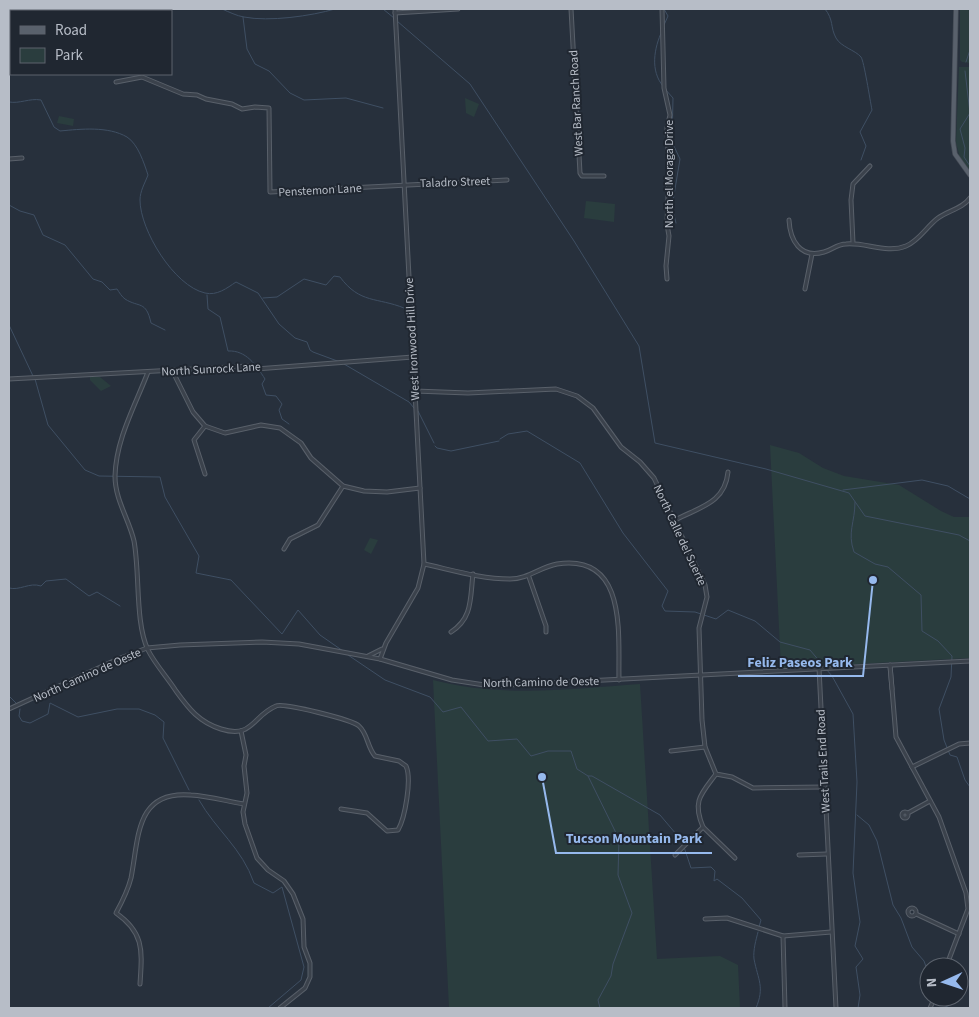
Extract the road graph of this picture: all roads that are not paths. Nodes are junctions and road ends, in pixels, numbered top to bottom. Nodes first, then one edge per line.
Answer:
1 (458, 9) edge
2 (571, 9) edge
3 (662, 9) edge
4 (956, 9) edge
5 (395, 11) edge
6 (116, 82) dead end
7 (22, 158) dead end
8 (9, 159) edge
9 (870, 166) dead end
10 (970, 175) edge
11 (604, 176) dead end
12 (507, 180) dead end
13 (404, 184) junction
14 (970, 198) edge
15 (789, 220) dead end
16 (853, 243) junction
17 (812, 254) junction
18 (667, 279) dead end
19 (805, 289) dead end
20 (413, 357) junction
21 (148, 372) junction
22 (173, 372) junction
23 (9, 379) edge
24 (415, 391) junction
25 (205, 426) junction
26 (728, 472) dead end
27 (205, 474) dead end
28 (342, 486) junction
29 (420, 488) junction
30 (675, 520) junction
31 (284, 549) dead end
32 (424, 564) junction
33 (473, 574) junction
34 (529, 577) junction
35 (451, 632) dead end
36 (546, 632) dead end
37 (384, 646) junction
38 (148, 648) junction
39 (366, 656) junction
40 (380, 659) junction
41 (970, 661) edge
42 (890, 665) junction
43 (819, 668) junction
44 (701, 676) junction
45 (620, 680) junction
46 (9, 709) edge
47 (241, 731) junction
48 (970, 743) edge
49 (705, 747) junction
50 (671, 751) dead end
51 (912, 767) junction
52 (716, 774) junction
53 (824, 787) junction
54 (930, 801) junction
55 (244, 804) junction
56 (341, 809) dead end
57 (908, 813) dead end
58 (703, 827) junction
59 (828, 854) junction
60 (799, 855) dead end
61 (675, 856) dead end
62 (735, 858) dead end
63 (968, 893) edge
64 (916, 914) dead end
65 (705, 919) dead end
66 (831, 932) junction
67 (959, 934) junction
68 (783, 936) junction
69 (950, 957) edge
70 (140, 984) dead end
71 (280, 1008) edge
72 (784, 1008) edge
73 (836, 1008) edge

1 - 5 street
2 - 11 street, West Bar Ranch Road
3 - 18 street, North el Moraga Drive
4 - 10 main road
5 - 13 street, West Ironwood Hill Drive
6 - 13 street, Penstemon Lane
7 - 8 street
9 - 16 street
12 - 13 street, Taladro Street
13 - 20 street, West Ironwood Hill Drive
14 - 16 street
15 - 17 street
16 - 17 street
17 - 19 street
20 - 22 street, North Sunrock Lane
20 - 24 street, West Ironwood Hill Drive
21 - 22 street, North Sunrock Lane
21 - 23 street, North Sunrock Lane
21 - 38 street
22 - 25 street
24 - 29 street, West Ironwood Hill Drive
24 - 30 street, North Calle del Suerte
25 - 27 street
25 - 28 street
26 - 30 street
28 - 29 street
28 - 31 street
29 - 32 street, West Ironwood Hill Drive
30 - 44 street, North Calle del Suerte
32 - 33 street
32 - 37 street, West Ironwood Hill Drive
33 - 34 street
33 - 35 street
34 - 36 street
34 - 45 street
37 - 39 street
37 - 40 street, West Ironwood Hill Drive
38 - 39 street, North Camino de Oeste
38 - 46 street, North Camino de Oeste
38 - 47 street
39 - 40 street, North Camino de Oeste
40 - 45 street, North Camino de Oeste
41 - 42 street, North Camino de Oeste
42 - 43 street, North Camino de Oeste
42 - 51 street
43 - 44 street, North Camino de Oeste
43 - 53 street, West Trails End Road
44 - 45 street, North Camino de Oeste
44 - 49 street, North Calle del Suerte
47 - 55 street
47 - 56 street
48 - 51 street
49 - 50 street
49 - 52 street, North Calle del Suerte
51 - 54 street
52 - 53 street
52 - 58 street
53 - 59 street, West Trails End Road
54 - 57 street
54 - 63 street
55 - 70 street
55 - 71 street
58 - 61 street
58 - 62 street
59 - 60 street
59 - 66 street, West Trails End Road
63 - 67 street
64 - 67 street
65 - 68 street
66 - 68 street
66 - 73 street, West Trails End Road
67 - 69 street
68 - 72 street

